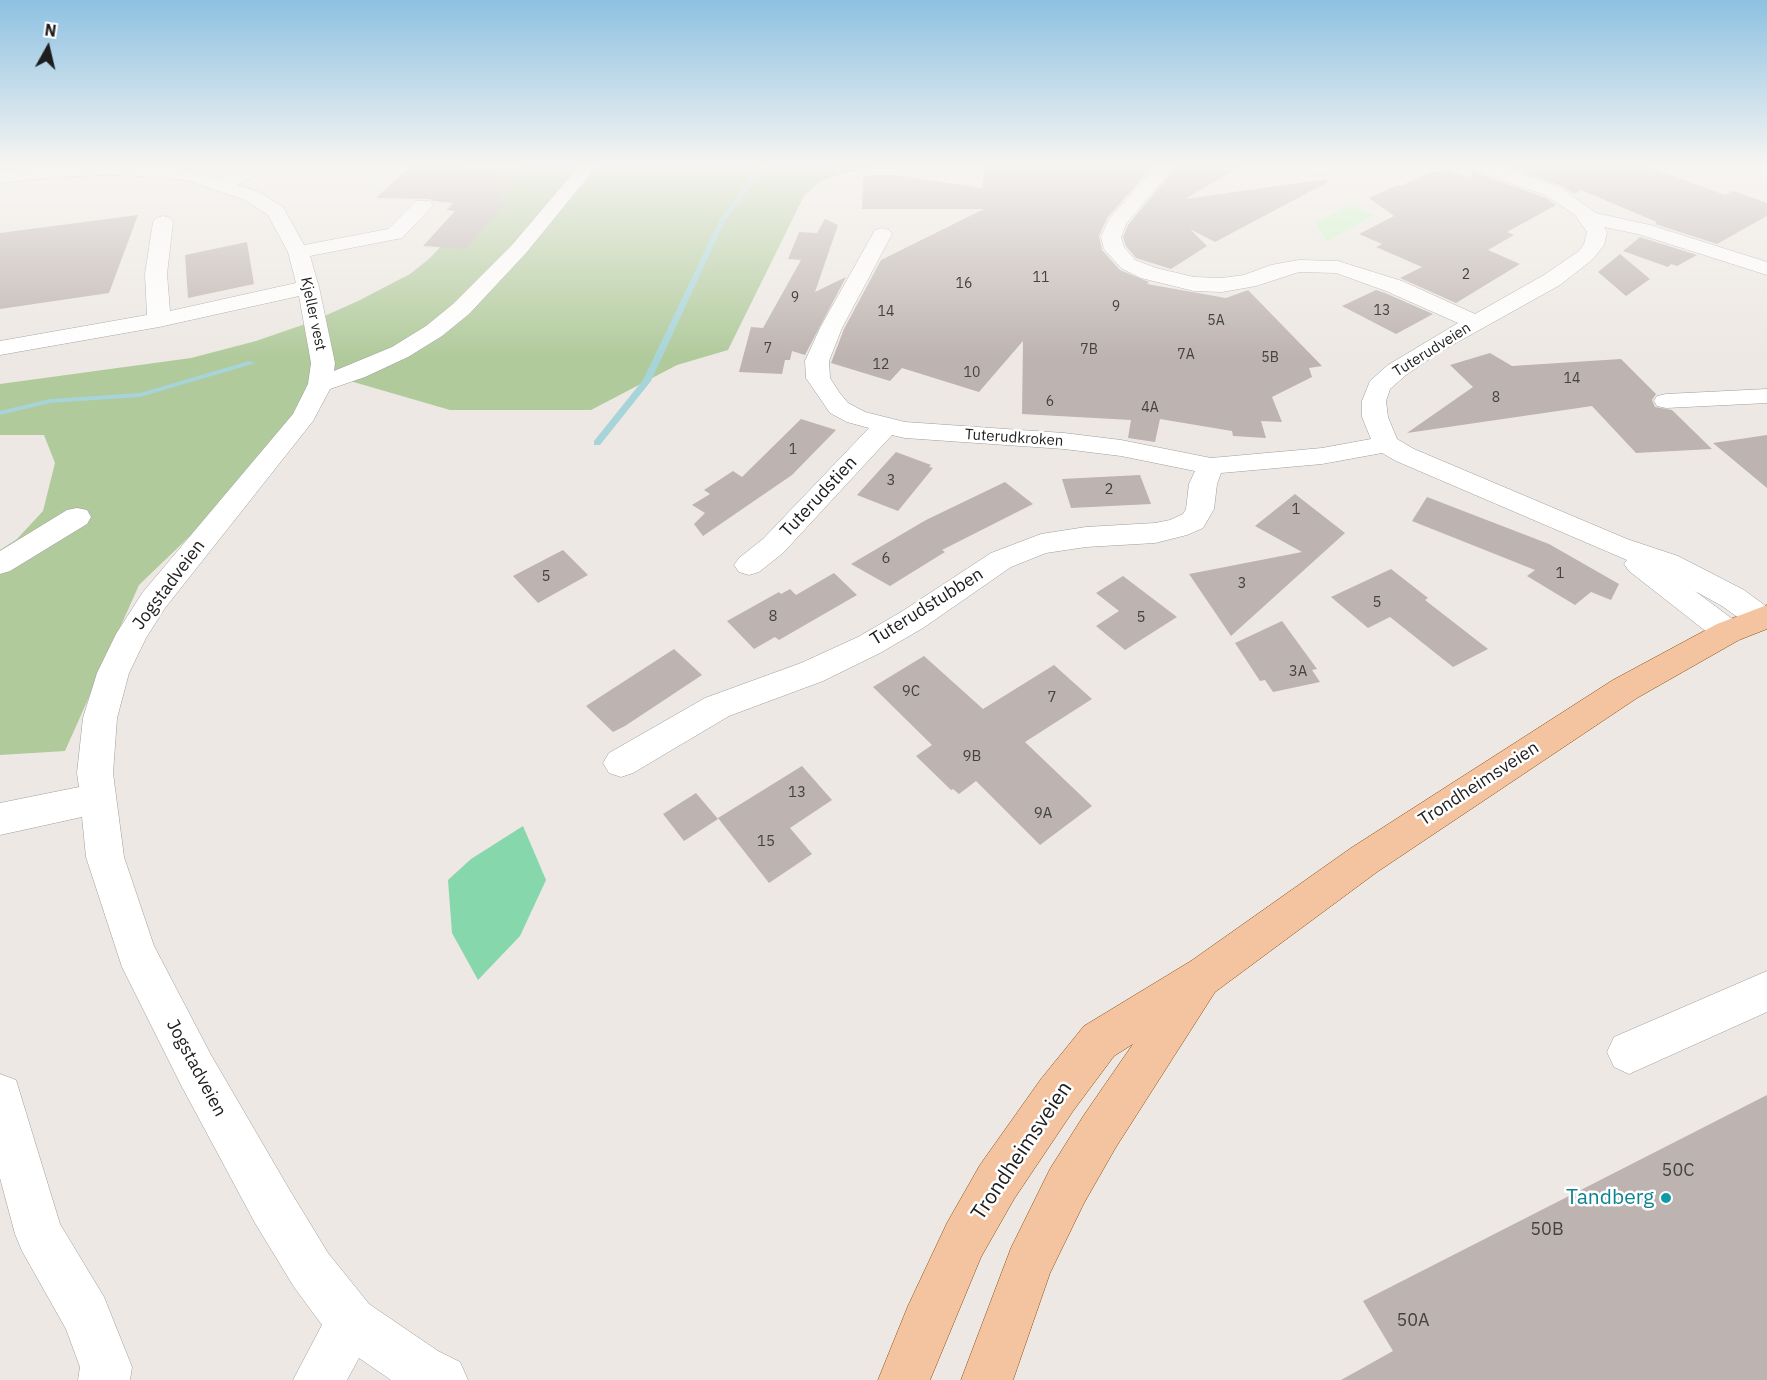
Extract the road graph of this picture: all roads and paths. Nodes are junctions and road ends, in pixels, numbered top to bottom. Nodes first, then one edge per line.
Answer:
1 (162, 230) edge
2 (286, 230) edge
3 (398, 230) edge
4 (534, 230) edge
5 (1113, 230) edge
6 (1596, 230) edge
7 (1644, 230) edge
8 (882, 234) dead end
9 (298, 252) junction
10 (1767, 269) edge
11 (308, 287) junction
12 (159, 320) junction
13 (1475, 322) junction
14 (0, 348) edge
15 (320, 384) junction
16 (1767, 396) edge
17 (1666, 401) dead end
18 (886, 426) junction
19 (1386, 444) junction
20 (1211, 466) junction
21 (77, 518) dead end
22 (1617, 546) junction
23 (0, 564) edge
24 (749, 566) dead end
25 (1764, 617) edge
26 (1728, 632) junction
27 (621, 763) dead end
28 (98, 798) junction
29 (0, 819) edge
30 (1205, 975) junction
31 (1767, 991) edge
32 (1629, 1052) dead end
33 (0, 1096) edge
34 (351, 1322) junction
35 (104, 1380) edge
36 (319, 1380) edge
37 (442, 1380) edge
38 (904, 1380) edge
39 (987, 1380) edge

1 - 12 street
2 - 9 street, Kjeller vest
3 - 9 street
4 - 15 street
5 - 13 street
6 - 13 street, Tuterudveien
7 - 10 street
8 - 18 street, Tuterudkroken
9 - 11 street, Kjeller vest
11 - 12 street
11 - 15 street, Kjeller vest
12 - 14 street
13 - 19 street, Tuterudveien
15 - 28 street, Jogstadveien
16 - 17 street
18 - 20 street, Tuterudkroken
18 - 24 street, Tuterudstien
19 - 20 street, Tuterudkroken
19 - 22 street
20 - 27 street, Tuterudstubben
21 - 23 street
22 - 25 street
22 - 26 street
25 - 26 main road, Trondheimsveien
26 - 30 main road, Trondheimsveien
28 - 29 street
28 - 34 street, Jogstadveien
30 - 38 main road, Trondheimsveien
30 - 39 main road, Trondheimsveien
31 - 32 street
33 - 35 street
34 - 36 street
34 - 37 street, Jogstadveien

